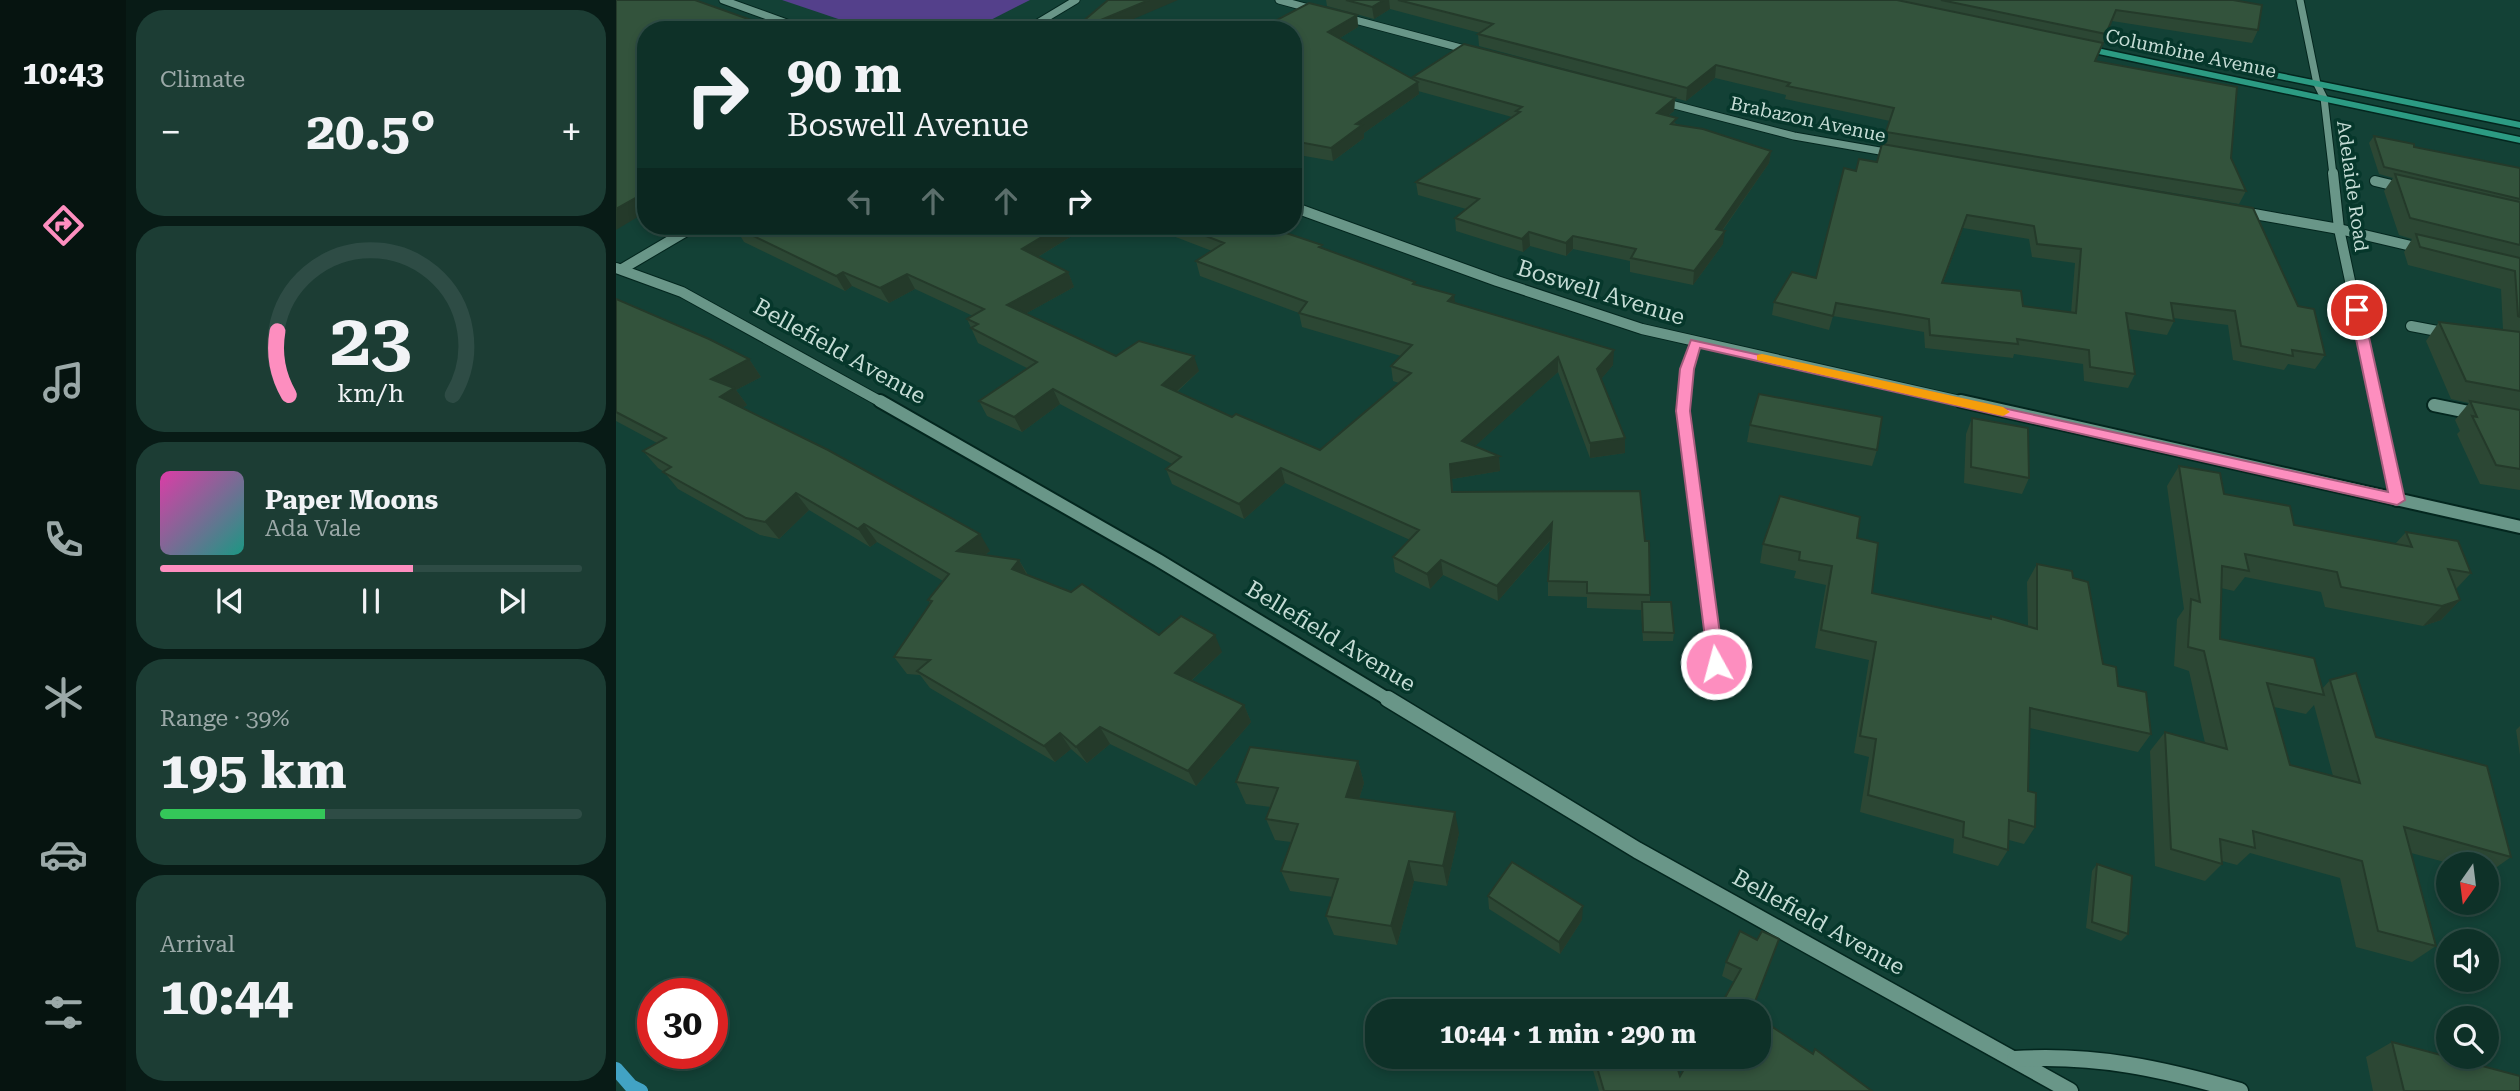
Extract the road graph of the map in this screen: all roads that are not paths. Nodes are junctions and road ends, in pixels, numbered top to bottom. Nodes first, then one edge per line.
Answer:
1 (723, 0) edge
2 (1076, 0) edge
3 (1279, 0) edge
4 (2300, 0) edge
5 (1320, 11) edge
6 (1333, 14) edge
7 (781, 21) edge
8 (1041, 21) edge
9 (2072, 34) edge
10 (2066, 44) edge
11 (2139, 48) dead end
12 (1480, 54) edge
13 (2258, 72) dead end
14 (2317, 84) junction
15 (2324, 98) junction
16 (1655, 100) edge
17 (2520, 125) edge
18 (2520, 140) edge
19 (1906, 155) edge
20 (2375, 181) dead end
21 (2414, 190) edge
22 (1302, 210) edge
23 (2231, 210) edge
24 (2339, 229) junction
25 (679, 235) edge
26 (2432, 251) edge
27 (619, 269) edge
28 (2411, 326) dead end
29 (2465, 336) edge
30 (1695, 343) junction
31 (2434, 405) dead end
32 (2496, 417) edge
33 (2397, 500) junction
34 (2520, 527) edge
35 (1716, 664) dead end
36 (2015, 1059) junction
37 (2070, 1091) edge
38 (2240, 1091) edge

1 - 7 street
2 - 8 street
3 - 5 street
4 - 14 street, Adelaide Road
6 - 12 street
9 - 11 main road, Columbine Avenue
10 - 15 main road, Columbine Avenue
13 - 14 main road, Columbine Avenue
14 - 15 street, Adelaide Road
14 - 17 main road, Columbine Avenue
15 - 18 main road, Columbine Avenue
15 - 24 street, Adelaide Road
16 - 19 street, Brabazon Avenue
20 - 21 street
22 - 30 street, Boswell Avenue
23 - 24 street
24 - 26 street
24 - 33 street, Adelaide Road
25 - 27 street
27 - 36 street, Bellefield Avenue
28 - 29 street
30 - 33 street, Boswell Avenue
30 - 35 street
31 - 32 street
33 - 34 street, Boswell Avenue
36 - 37 street, Bellefield Avenue
36 - 38 street

